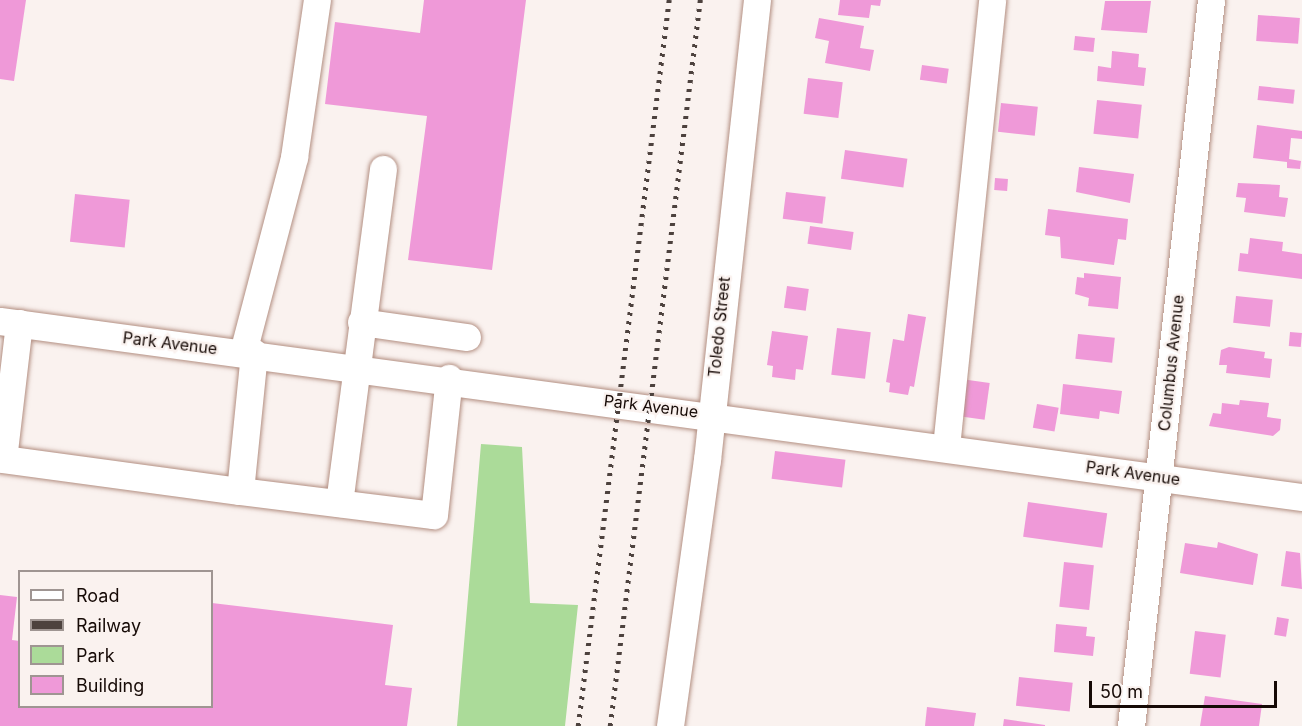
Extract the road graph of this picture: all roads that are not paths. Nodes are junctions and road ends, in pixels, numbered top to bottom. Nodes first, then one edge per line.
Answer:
1 (317, 0) edge
2 (757, 0) edge
3 (992, 0) edge
4 (1210, 0) edge
5 (383, 169) dead end
6 (10, 322) edge
7 (361, 322) junction
8 (467, 337) dead end
9 (249, 353) junction
10 (355, 366) junction
11 (449, 378) junction
12 (712, 414) junction
13 (946, 447) junction
14 (1159, 477) junction
15 (240, 491) junction
16 (1302, 497) edge
17 (339, 503) junction
18 (670, 726) edge
19 (1131, 726) edge

1 - 9 street
2 - 12 street, Toledo Street
3 - 13 street
4 - 14 street, Columbus Avenue
5 - 7 street
6 - 9 street, Park Avenue
6 - 15 street
7 - 8 street
7 - 10 street
9 - 10 street, Park Avenue
9 - 15 street
10 - 11 street, Park Avenue
10 - 17 street
11 - 12 street, Park Avenue
11 - 17 street
12 - 13 street, Park Avenue
12 - 18 street, Toledo Street
13 - 14 street, Park Avenue
14 - 16 street, Park Avenue
14 - 19 street, Columbus Avenue
15 - 17 street

